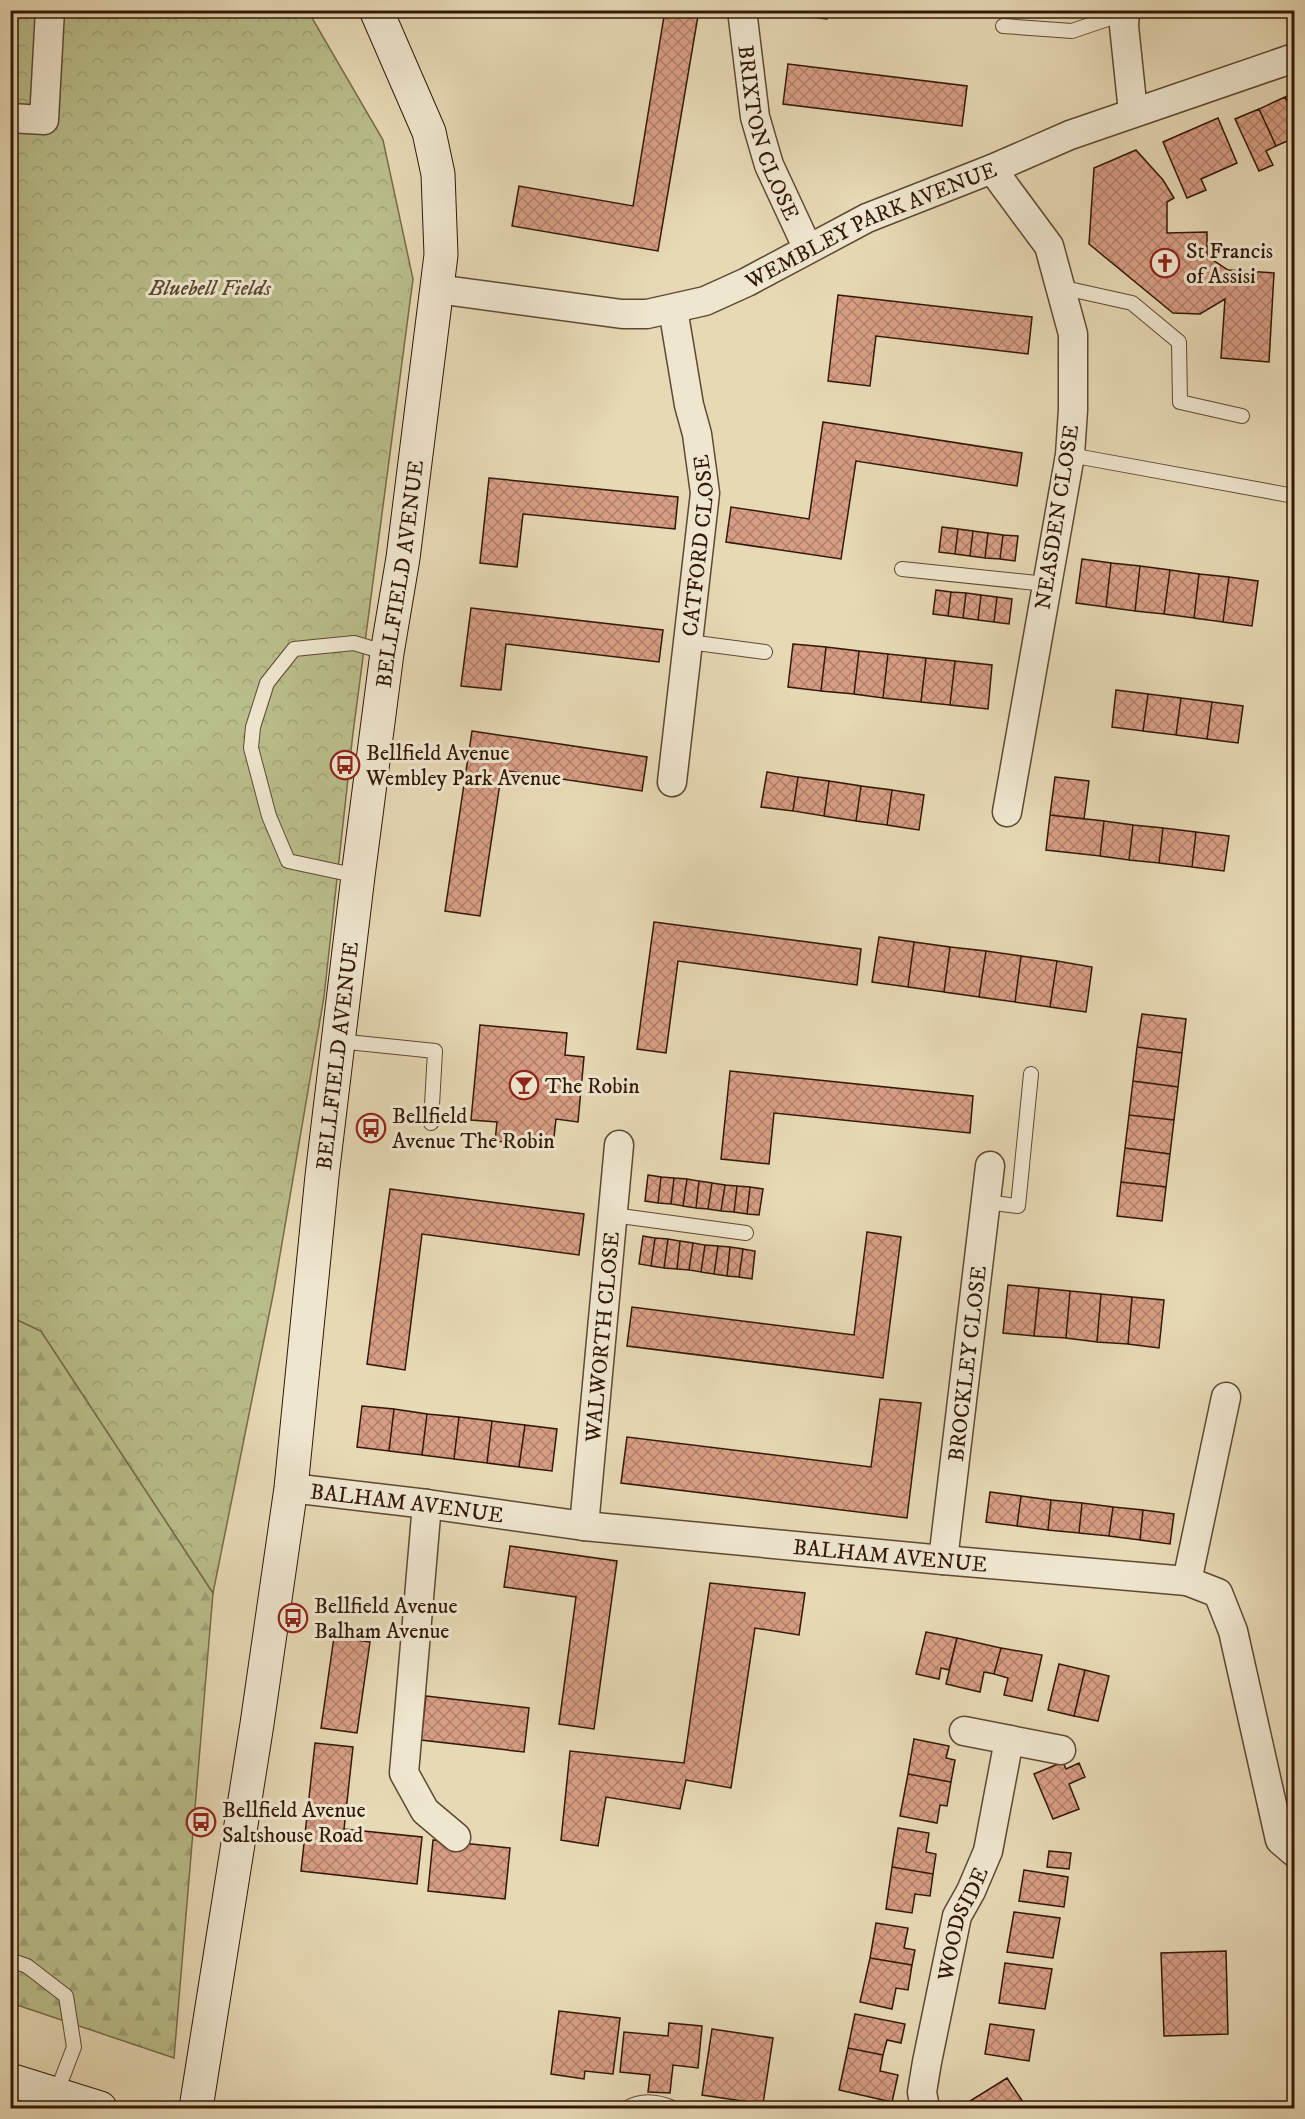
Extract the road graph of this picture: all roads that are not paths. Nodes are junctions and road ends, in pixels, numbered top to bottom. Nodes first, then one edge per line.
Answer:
1 (50, 10) edge
2 (376, 10) edge
3 (742, 10) edge
4 (1125, 12) edge
5 (1003, 26) dead end
6 (1294, 58) edge
7 (1133, 112) junction
8 (10, 118) edge
9 (992, 169) junction
10 (808, 249) junction
11 (1060, 287) junction
12 (436, 290) junction
13 (673, 309) junction
14 (1242, 416) dead end
15 (1070, 455) junction
16 (1294, 496) edge
17 (902, 569) dead end
18 (1046, 584) junction
19 (689, 642) junction
20 (765, 652) dead end
21 (387, 653) junction
22 (672, 782) dead end
23 (1007, 812) dead end
24 (358, 876) junction
25 (338, 1041) junction
26 (1031, 1074) dead end
27 (431, 1123) dead end
28 (619, 1145) dead end
29 (990, 1166) dead end
30 (986, 1202) junction
31 (613, 1215) junction
32 (746, 1233) dead end
33 (1226, 1397) dead end
34 (291, 1488) junction
35 (427, 1504) junction
36 (584, 1526) junction
37 (944, 1560) junction
38 (1187, 1581) junction
39 (964, 1731) dead end
40 (1009, 1740) junction
41 (1061, 1750) dead end
42 (456, 1837) dead end
43 (1294, 1851) edge
44 (10, 1960) edge
45 (10, 2080) edge
46 (55, 2095) junction
47 (100, 2109) edge
48 (196, 2109) edge
49 (627, 2109) edge
50 (673, 2109) edge
51 (924, 2109) edge

1 - 8 street
2 - 12 street, BELLFIELD AVENUE
3 - 10 street, BRIXTON CLOSE
4 - 5 lane
4 - 7 street
6 - 7 street, WEMBLEY PARK AVENUE
7 - 9 street, WEMBLEY PARK AVENUE
9 - 10 street, WEMBLEY PARK AVENUE
9 - 11 street, NEASDEN CLOSE
10 - 13 street, WEMBLEY PARK AVENUE
11 - 14 lane
11 - 15 street, NEASDEN CLOSE
12 - 13 street, WEMBLEY PARK AVENUE
12 - 21 street, BELLFIELD AVENUE
13 - 19 street, CATFORD CLOSE
15 - 16 lane
15 - 18 street, NEASDEN CLOSE
17 - 18 lane
18 - 23 street, NEASDEN CLOSE
19 - 20 lane
19 - 22 street, CATFORD CLOSE
21 - 24 street, BELLFIELD AVENUE
21 - 24 lane
24 - 25 street, BELLFIELD AVENUE
25 - 27 lane
25 - 34 street, BELLFIELD AVENUE
26 - 30 lane
28 - 31 street, WALWORTH CLOSE
29 - 30 street, BROCKLEY CLOSE
30 - 37 street, BROCKLEY CLOSE
31 - 32 lane
31 - 36 street, WALWORTH CLOSE
33 - 38 street
34 - 35 street, BALHAM AVENUE
34 - 48 street, BELLFIELD AVENUE
35 - 36 street, BALHAM AVENUE
35 - 42 street
36 - 37 street, BALHAM AVENUE
37 - 38 street, BALHAM AVENUE
38 - 43 street, BALHAM AVENUE
39 - 40 street
40 - 41 street
40 - 51 street, WOODSIDE
44 - 46 lane
45 - 46 street
46 - 47 street
49 - 50 lane

